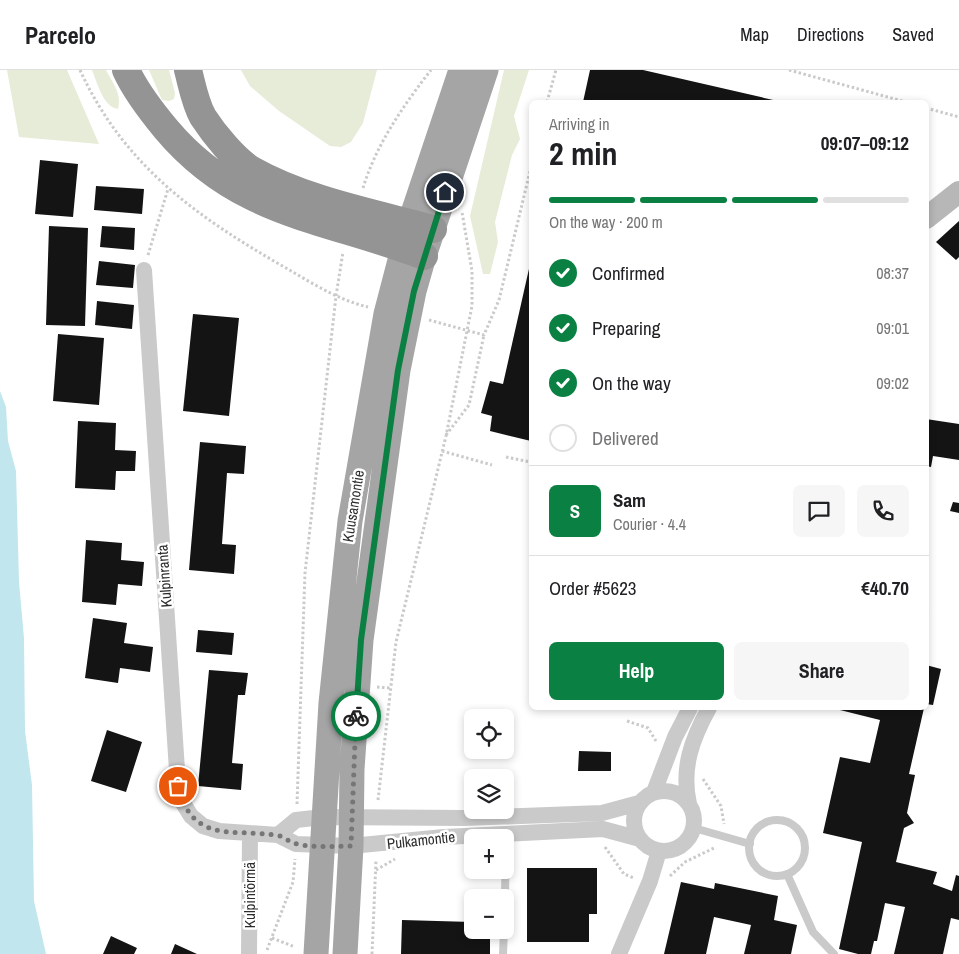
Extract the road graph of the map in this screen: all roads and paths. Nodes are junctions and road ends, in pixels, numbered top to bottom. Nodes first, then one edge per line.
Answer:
1 (80, 70) edge
2 (126, 70) edge
3 (188, 70) edge
4 (431, 70) edge
5 (461, 70) edge
6 (486, 70) edge
7 (556, 70) edge
8 (789, 70) edge
9 (548, 100) edge
10 (899, 100) edge
11 (929, 109) edge
12 (959, 117) edge
13 (529, 175) edge
14 (168, 189) junction
15 (959, 192) edge
16 (361, 194) dead end
17 (462, 206) dead end
18 (929, 216) edge
19 (417, 239) junction
20 (344, 249) dead end
21 (144, 270) joint
22 (336, 296) junction
23 (370, 307) dead end
24 (422, 318) dead end
25 (467, 331) junction
26 (484, 335) junction
27 (446, 436) junction
28 (442, 451) junction
29 (506, 457) dead end
30 (529, 462) edge
31 (492, 465) dead end
32 (374, 686) dead end
33 (390, 688) junction
34 (689, 710) edge
35 (708, 710) edge
36 (627, 722) dead end
37 (657, 745) dead end
38 (701, 771) dead end
39 (654, 792) junction
40 (378, 800) dead end
41 (639, 803) junction
42 (689, 804) junction
43 (296, 809) dead end
44 (352, 816) junction
45 (323, 817) junction
46 (724, 824) dead end
47 (694, 828) junction
48 (514, 833) edge
49 (250, 834) junction
50 (278, 835) junction
51 (464, 836) edge
52 (640, 839) junction
53 (718, 844) dead end
54 (750, 844) junction
55 (351, 846) junction
56 (604, 846) dead end
57 (321, 847) junction
58 (659, 851) junction
59 (295, 858) dead end
60 (376, 860) dead end
61 (787, 874) junction
62 (635, 879) dead end
63 (668, 879) dead end
64 (272, 938) junction
65 (504, 939) edge
66 (309, 952) edge
67 (249, 954) edge
68 (266, 954) edge
69 (345, 954) edge
70 (372, 954) edge
71 (503, 954) edge
72 (619, 954) edge
73 (834, 954) edge

1 - 14 path
2 - 19 highway
3 - 19 highway
4 - 16 path
5 - 19 main road, Kuusamontie
6 - 19 main road, Kuusamontie
7 - 9 path
8 - 10 path
11 - 12 path
13 - 26 path
14 - 21 path
14 - 22 path
15 - 18 street
17 - 25 path
19 - 44 main road, Kuusamontie
19 - 45 main road, Kuusamontie
20 - 22 path
21 - 49 street, Kulpinranta
22 - 23 path
22 - 43 path
24 - 25 path
25 - 26 path
25 - 27 path
26 - 27 path
27 - 28 path
28 - 31 path
28 - 33 path
29 - 30 path
32 - 33 path
33 - 40 path
34 - 39 street
35 - 42 street
36 - 37 path
38 - 46 path
39 - 41 street
39 - 42 street
41 - 44 street, Pulkamontie
41 - 52 street
42 - 47 street
44 - 45 street, Pulkamontie
44 - 55 main road, Kuusamontie
45 - 50 street
45 - 57 main road, Kuusamontie
47 - 54 lane
47 - 58 street
48 - 52 street, Pulkamontie
49 - 50 street
49 - 67 street, Kulpintörmä
50 - 57 street
51 - 55 street, Pulkamontie
52 - 58 street
53 - 63 path
54 - 61 lane
54 - 61 lane
55 - 57 street, Pulkamontie
55 - 69 main road, Kuusamontie
56 - 62 path
57 - 66 main road, Kuusamontie
58 - 72 street
59 - 64 path
60 - 70 path
61 - 73 lane
64 - 66 path
64 - 68 path
65 - 71 lane

